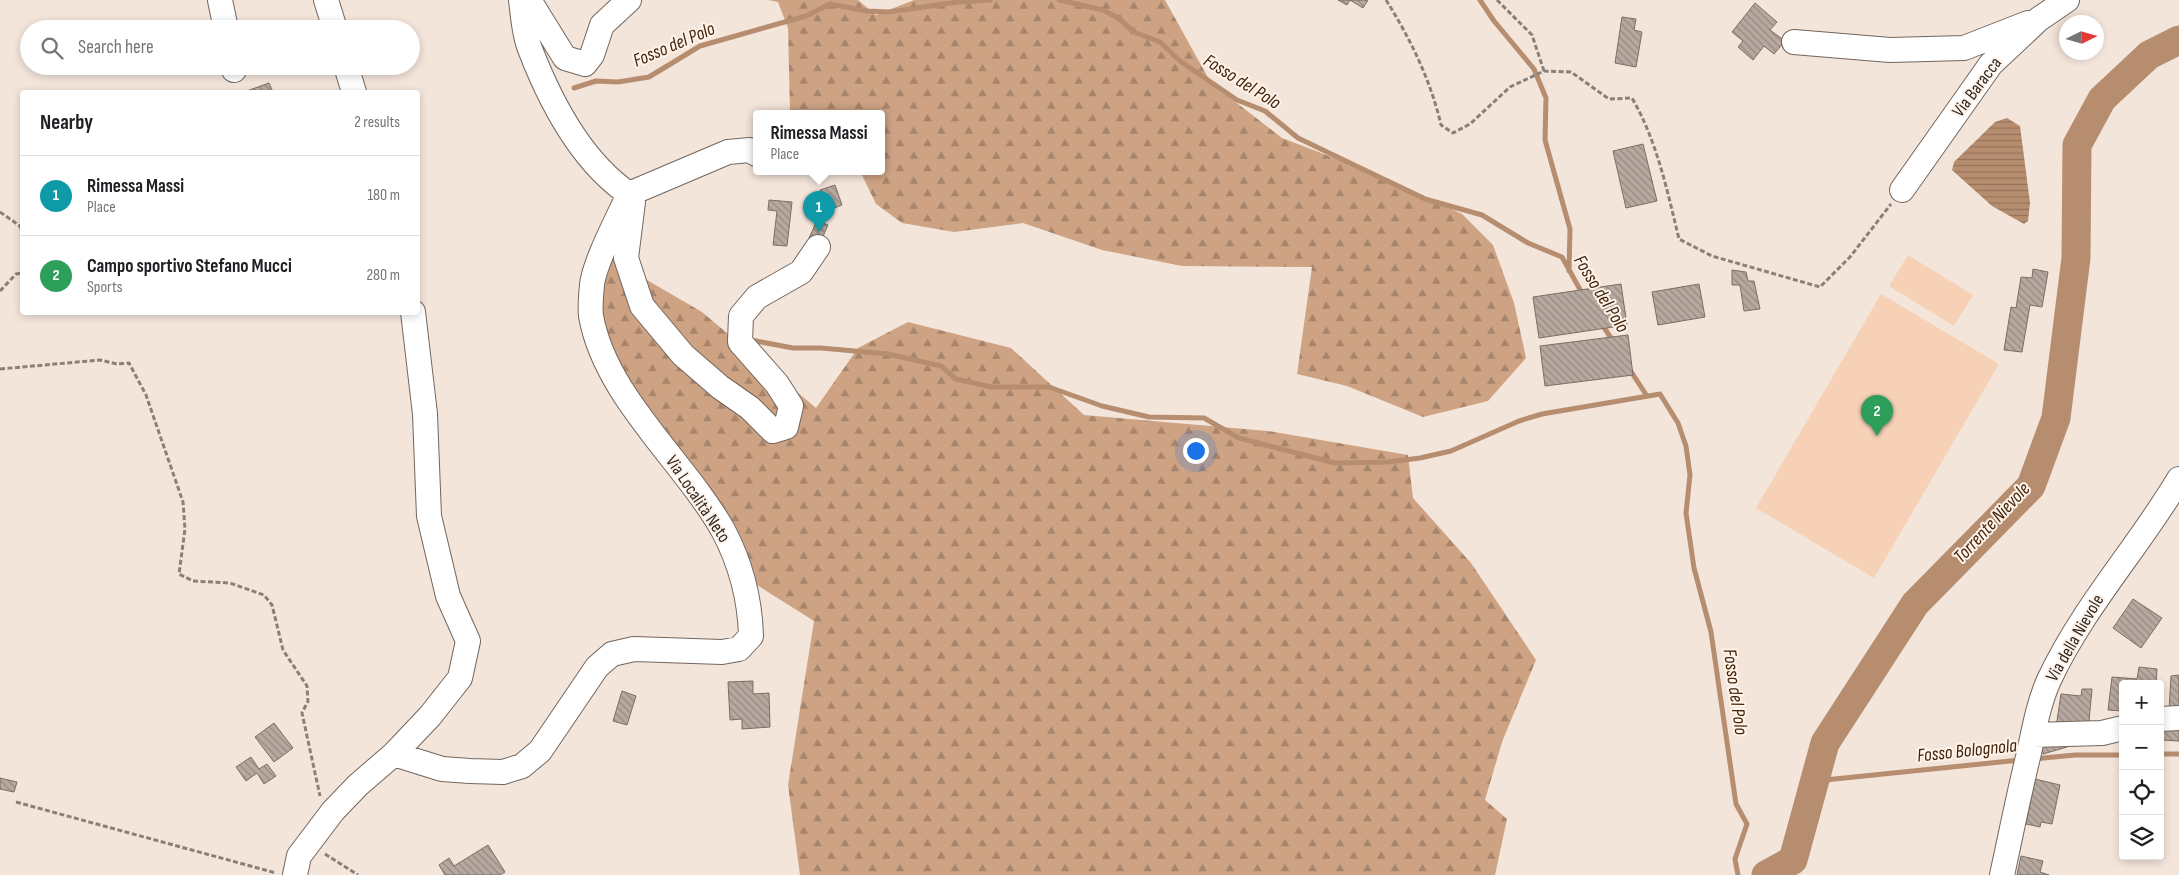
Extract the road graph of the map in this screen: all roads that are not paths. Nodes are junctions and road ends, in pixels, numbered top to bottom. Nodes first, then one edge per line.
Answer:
1 (220, 0) edge
2 (326, 0) edge
3 (520, 0) edge
4 (529, 0) edge
5 (628, 0) edge
6 (2067, 0) edge
7 (2039, 19) junction
8 (224, 20) edge
9 (332, 20) edge
10 (1794, 42) dead end
11 (349, 75) edge
12 (353, 90) edge
13 (753, 152) edge
14 (1902, 190) road end
15 (629, 194) junction
16 (818, 246) dead end
17 (413, 315) edge
18 (2179, 479) edge
19 (2179, 718) edge
20 (2164, 719) edge
21 (2119, 729) edge
22 (2031, 741) junction
23 (394, 754) junction
24 (295, 875) edge
25 (2002, 875) edge

1 - 8 street
2 - 9 street
3 - 15 street
4 - 5 street
6 - 7 street, Via Baracca
7 - 10 street
7 - 14 street, Via Baracca
11 - 12 street
13 - 15 street
15 - 16 street
15 - 23 street, Via Località Neto
17 - 23 street
18 - 22 street, Via della Nievole
19 - 20 street
21 - 22 street
22 - 25 street, Via della Nievole
23 - 24 street

